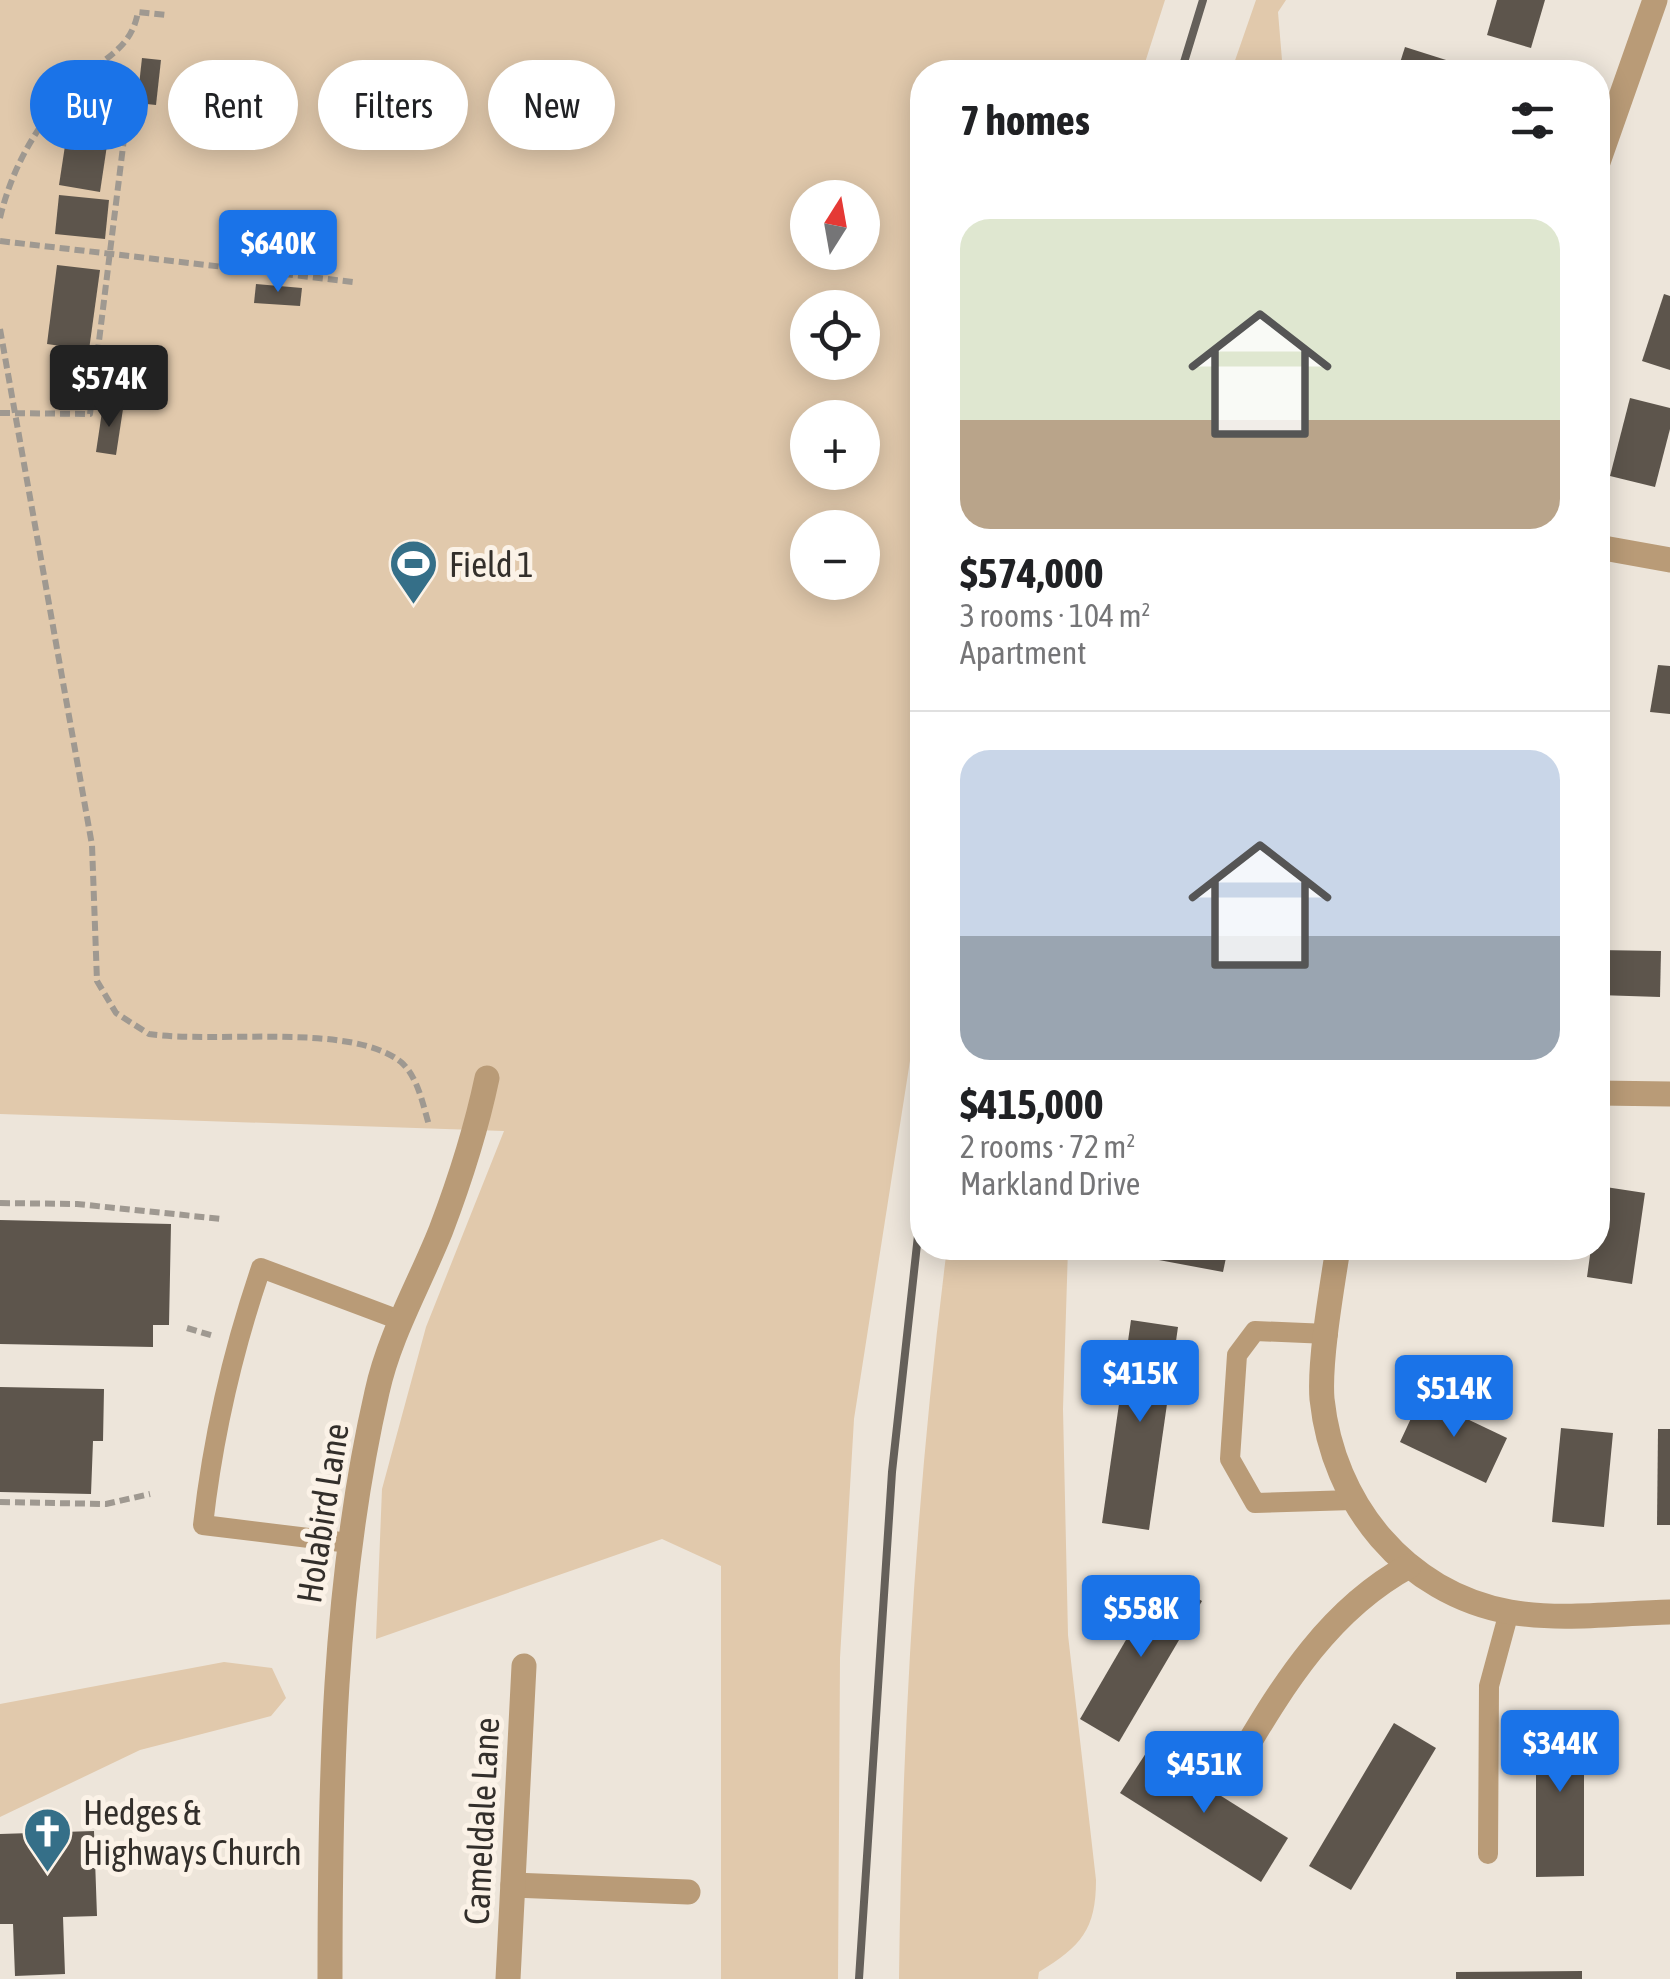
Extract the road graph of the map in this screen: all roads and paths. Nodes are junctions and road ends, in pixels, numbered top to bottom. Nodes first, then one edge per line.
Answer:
1 (1659, 4) edge
2 (166, 15) dead end
3 (104, 60) edge
4 (1610, 131) edge
5 (30, 142) edge
6 (123, 150) edge
7 (0, 218) edge
8 (0, 241) edge
9 (110, 254) junction
10 (352, 282) dead end
11 (0, 329) edge
12 (16, 410) junction
13 (0, 413) edge
14 (1610, 549) edge
15 (1670, 560) edge
16 (487, 1078) dead end
17 (1610, 1093) edge
18 (1670, 1094) edge
19 (429, 1125) dead end
20 (0, 1202) edge
21 (222, 1219) dead end
22 (1337, 1260) edge
23 (402, 1321) junction
24 (1328, 1334) junction
25 (150, 1494) dead end
26 (1353, 1500) junction
27 (0, 1502) edge
28 (349, 1542) junction
29 (1409, 1566) junction
30 (1509, 1612) junction
31 (1670, 1612) edge
32 (524, 1666) dead end
33 (1240, 1758) dead end
34 (1488, 1854) dead end
35 (512, 1885) junction
36 (688, 1892) dead end
37 (330, 1979) edge
38 (508, 1979) edge

1 - 4 street
2 - 3 path
5 - 7 path
6 - 9 path
8 - 9 path
9 - 10 path
9 - 12 path
11 - 12 path
12 - 13 path
12 - 19 path
14 - 15 street
16 - 23 street, Holabird Lane
17 - 18 street
20 - 21 path
22 - 24 street
23 - 28 street, Holabird Lane
23 - 28 lane
24 - 26 street
24 - 26 lane
25 - 27 path
26 - 29 street
28 - 37 street, Holabird Lane
29 - 30 street
29 - 33 street
30 - 31 street
30 - 34 lane
32 - 35 street, Cameldale Lane
35 - 36 street
35 - 38 street, Cameldale Lane

